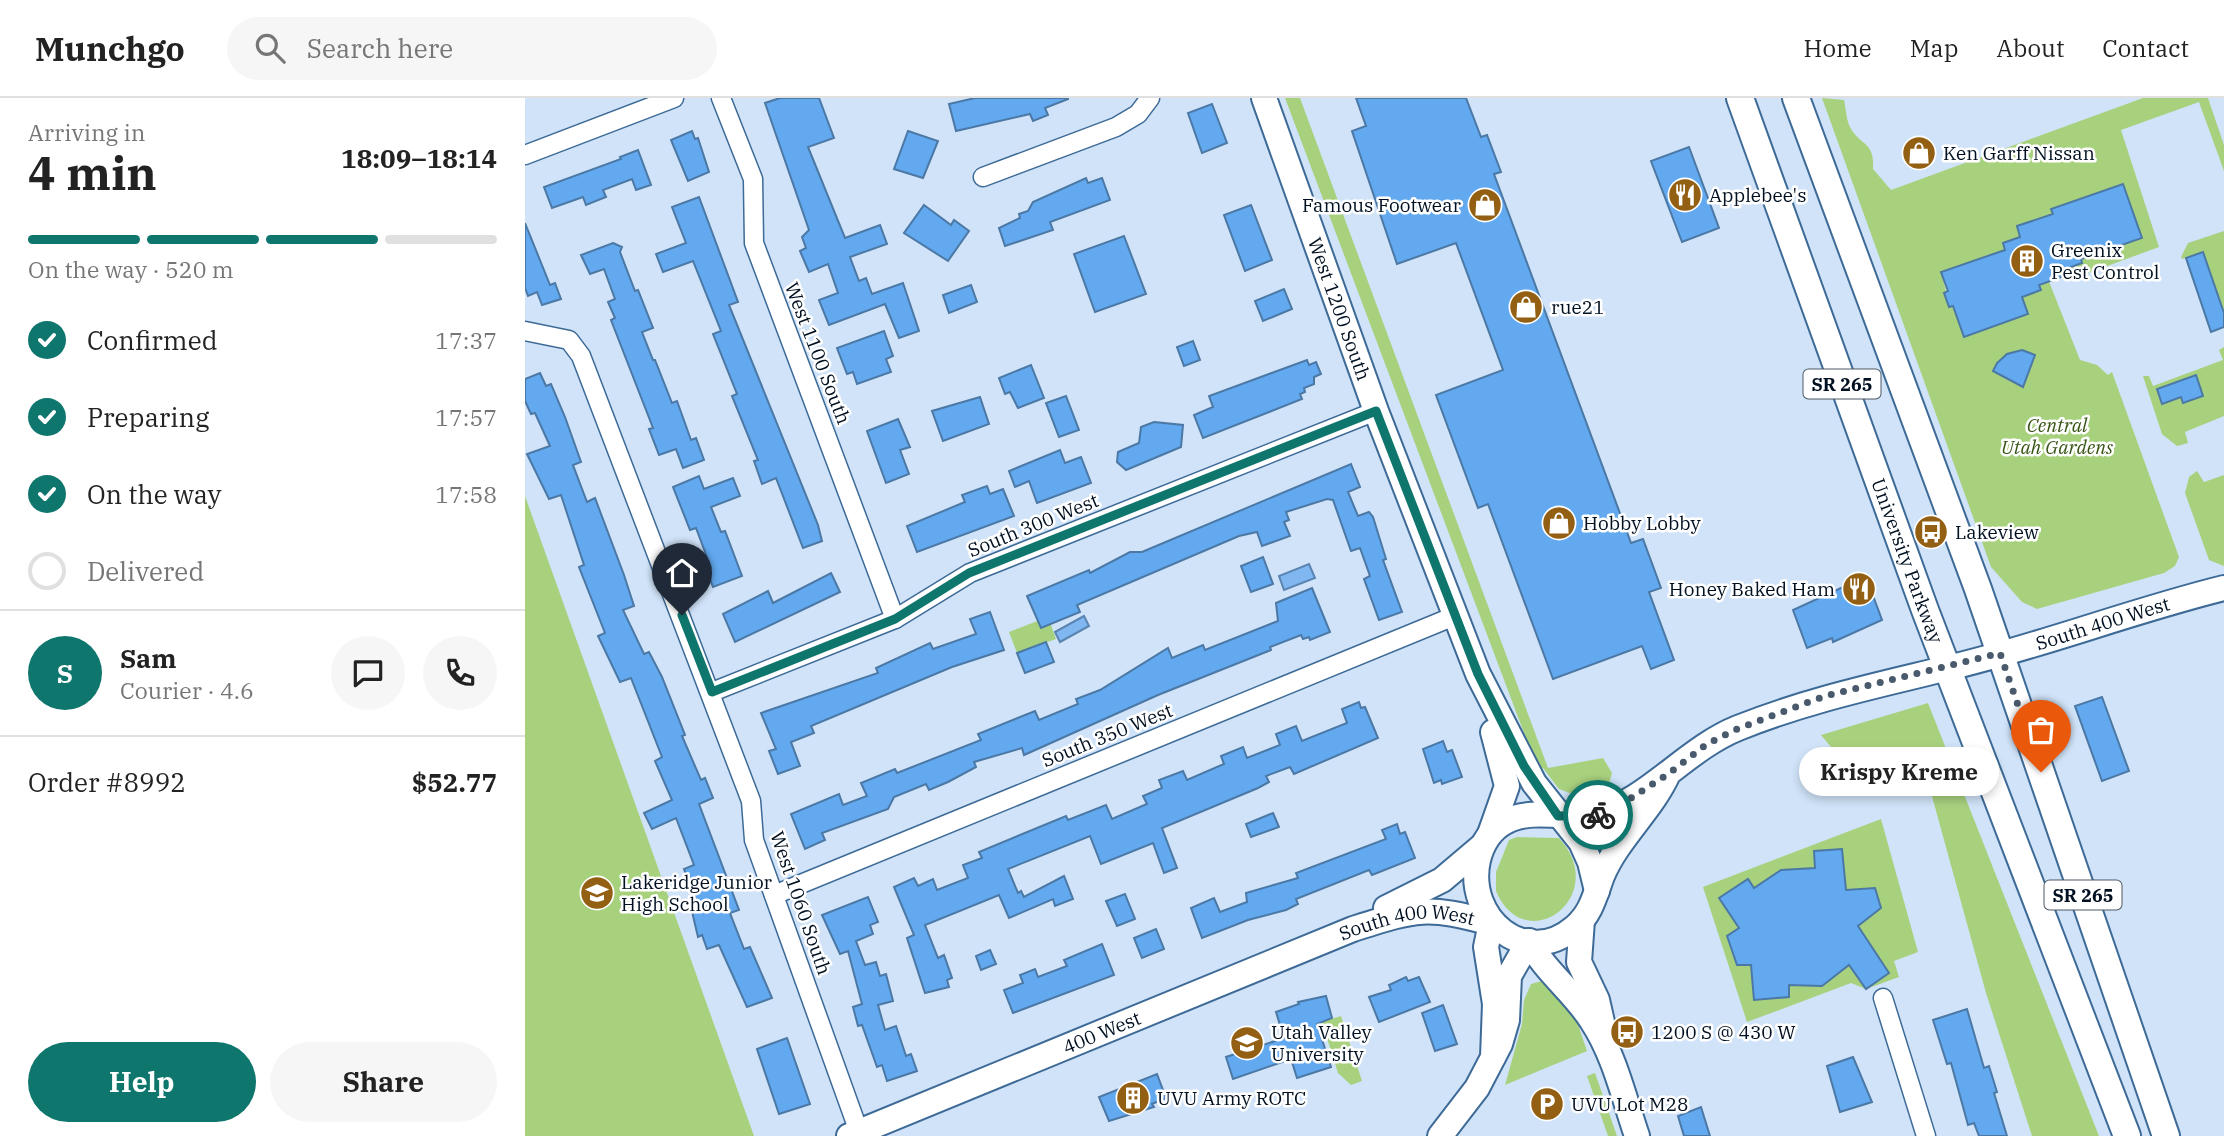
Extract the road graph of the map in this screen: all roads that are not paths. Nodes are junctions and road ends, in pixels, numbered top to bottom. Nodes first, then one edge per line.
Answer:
1 (674, 98) edge
2 (721, 98) edge
3 (1150, 98) edge
4 (1264, 98) edge
5 (1740, 98) edge
6 (1796, 98) edge
7 (525, 155) edge
8 (983, 177) dead end
9 (525, 331) edge
10 (1376, 411) junction
11 (2224, 588) edge
12 (1457, 615) junction
13 (895, 619) junction
14 (2000, 653) junction
15 (1947, 669) junction
16 (1478, 674) junction
17 (712, 692) junction
18 (1668, 774) junction
19 (1558, 816) junction
20 (1487, 839) junction
21 (1597, 891) junction
22 (774, 895) junction
23 (1582, 920) junction
24 (1491, 923) junction
25 (1353, 929) junction
26 (1529, 941) junction
27 (1884, 998) dead end
28 (1602, 1037) junction
29 (1493, 1057) junction
30 (854, 1134) edge
31 (1440, 1136) edge
32 (1637, 1136) edge
33 (1926, 1136) edge
34 (2127, 1136) edge
35 (2166, 1136) edge

1 - 7 street
2 - 13 street, West 1100 South
3 - 8 street
4 - 10 street, West 1200 South
5 - 15 main road, University Parkway / SR 265
6 - 14 main road, SR 265
9 - 17 street, West 1060 South
10 - 12 street, West 1200 South
10 - 13 street, South 300 West
11 - 14 street, South 400 West
12 - 16 street, West 1200 South
12 - 22 street, South 350 West
13 - 17 street, South 300 West
14 - 15 street, South 400 West
14 - 35 main road, SR 265
15 - 18 street, South 400 West
15 - 34 main road, University Parkway / SR 265
16 - 19 street, West 1200 South
16 - 20 street, West 1200 South
17 - 22 street, West 1060 South
18 - 19 street, South 400 West
18 - 21 street, South 400 West
19 - 20 street
19 - 21 street
20 - 24 street
20 - 25 street, South 400 West
21 - 23 street
22 - 30 street, West 1060 South
23 - 26 street
23 - 28 street
24 - 25 street, South 400 West
24 - 26 street
24 - 29 street
25 - 30 street, 400 West
26 - 28 street
26 - 29 street
27 - 33 street
28 - 32 street
29 - 31 street

